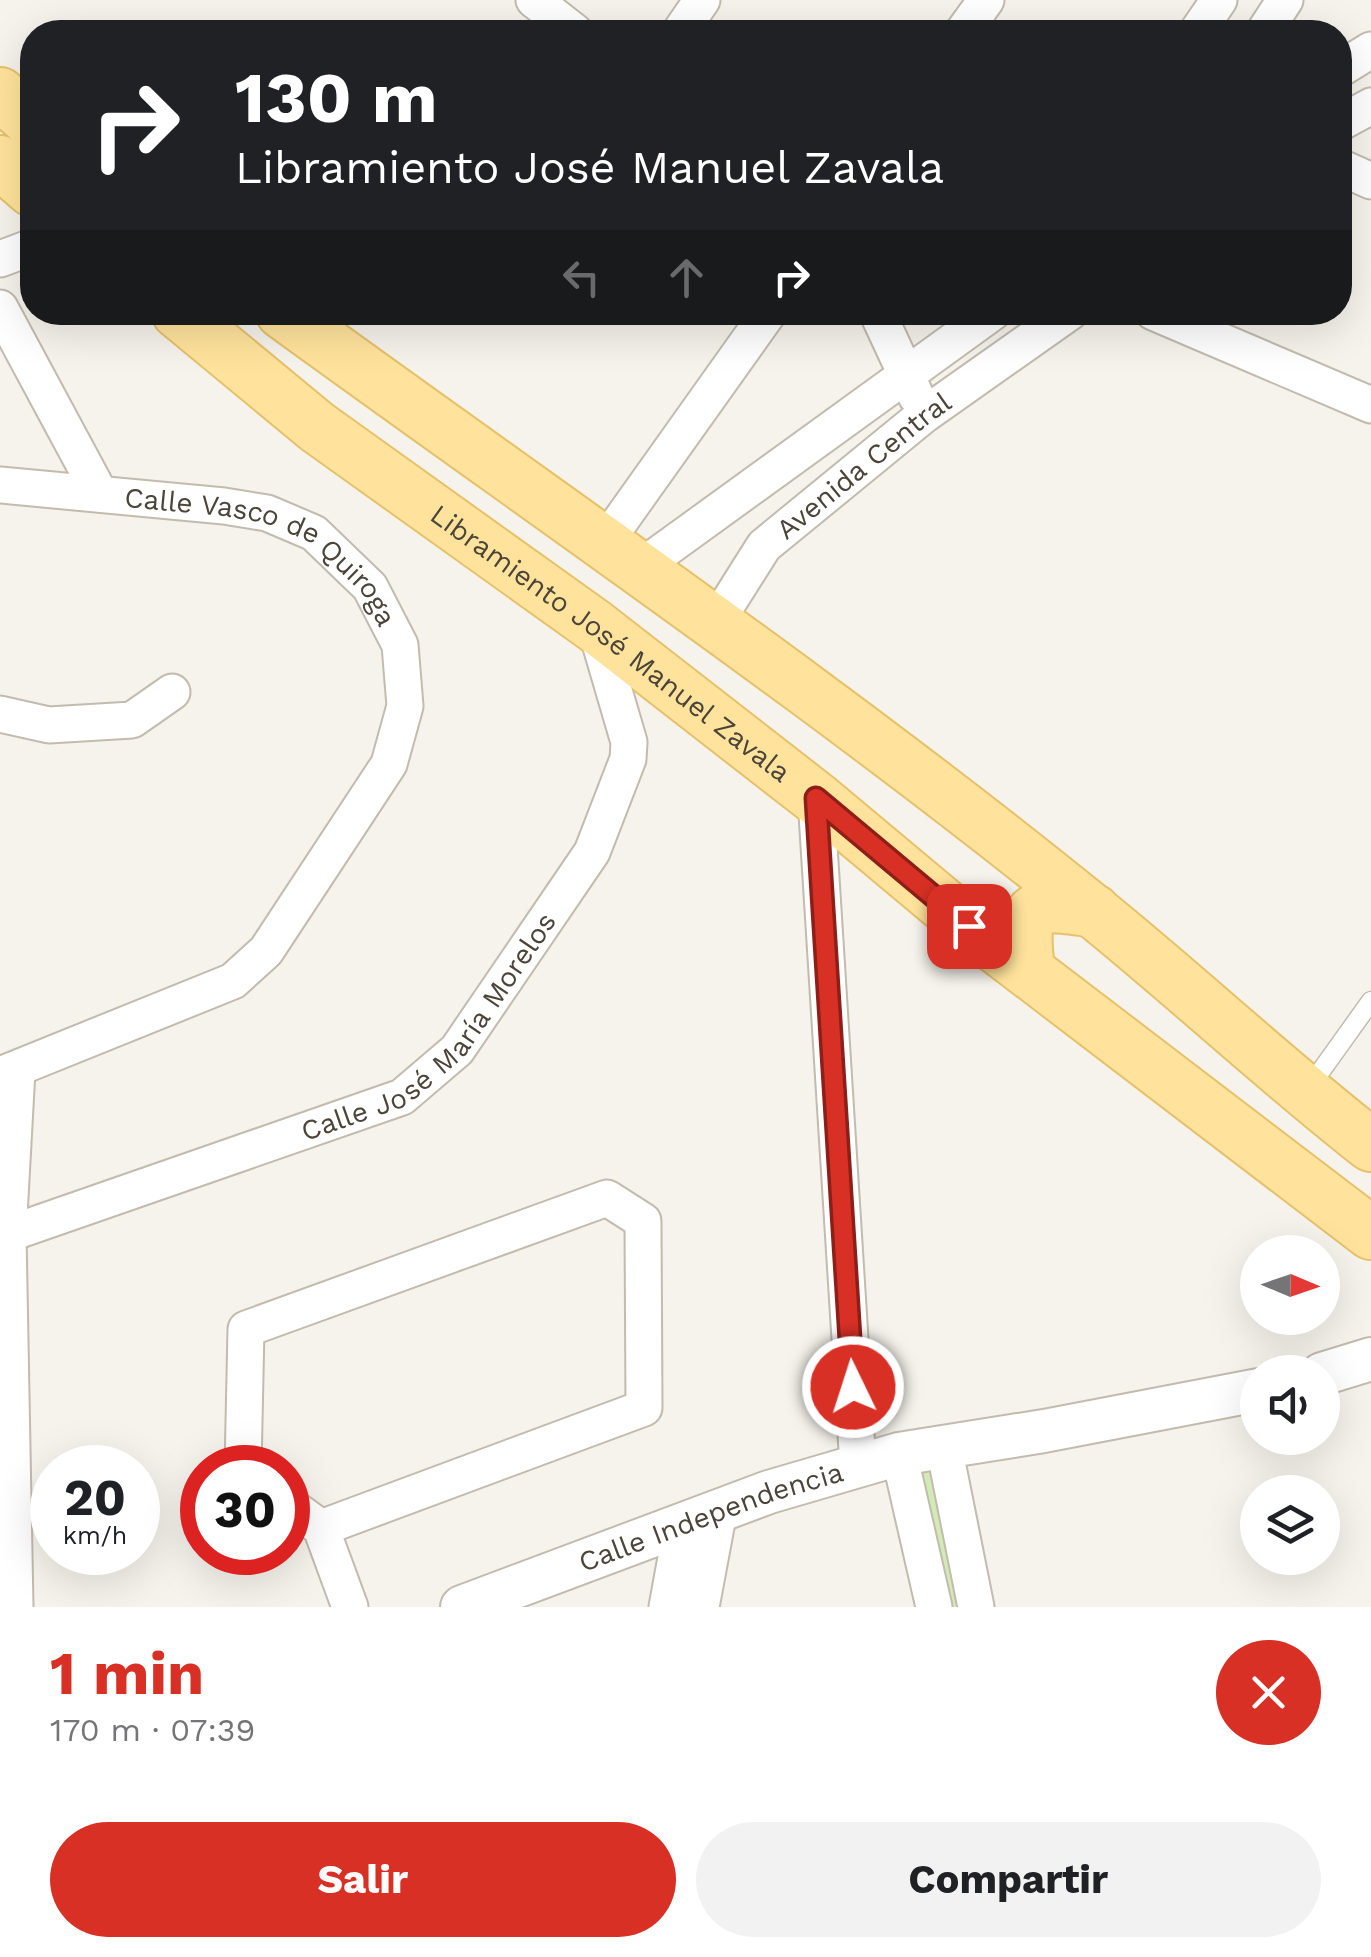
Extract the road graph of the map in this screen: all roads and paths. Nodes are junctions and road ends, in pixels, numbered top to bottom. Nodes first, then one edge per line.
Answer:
1 (534, 0) edge
2 (560, 20) edge
3 (0, 94) edge
4 (20, 112) edge
5 (0, 162) edge
6 (20, 180) edge
7 (0, 308) edge
8 (194, 325) edge
9 (300, 325) edge
10 (760, 325) edge
11 (883, 325) edge
12 (975, 325) edge
13 (1029, 325) edge
14 (1183, 325) edge
15 (908, 375) junction
16 (1371, 406) edge
17 (924, 415) junction
18 (0, 485) edge
19 (100, 494) junction
20 (623, 554) junction
21 (716, 622) junction
22 (595, 626) junction
23 (172, 692) dead end
24 (0, 714) edge
25 (816, 798) junction
26 (967, 812) junction
27 (903, 870) junction
28 (1094, 912) junction
29 (1028, 970) junction
30 (1371, 1001) edge
31 (8, 1072) edge
32 (1304, 1093) junction
33 (1371, 1145) edge
34 (1371, 1233) edge
35 (8, 1234) junction
36 (1371, 1359) edge
37 (1340, 1368) edge
38 (1240, 1393) edge
39 (243, 1445) edge
40 (944, 1447) junction
41 (899, 1454) junction
42 (858, 1466) junction
43 (6, 1479) edge
44 (701, 1518) junction
45 (310, 1520) edge
46 (321, 1528) junction
47 (16, 1607) edge
48 (350, 1607) edge
49 (462, 1607) edge
50 (667, 1607) edge
51 (700, 1607) edge
52 (934, 1607) edge
53 (976, 1607) edge

1 - 2 street
3 - 4 main road
5 - 6 main road
7 - 19 street
8 - 22 main road, Libramiento José Manuel Zavala
9 - 20 main road
10 - 20 street
11 - 15 street
12 - 15 street, Avenida Central
13 - 17 street, Avenida Central
14 - 16 street
15 - 17 street
15 - 20 street, Avenida Central
17 - 21 street, Avenida Central
18 - 19 street, Calle Vasco de Quiroga
19 - 31 street, Calle Vasco de Quiroga
20 - 21 main road
21 - 26 main road
22 - 25 main road, Libramiento José Manuel Zavala
22 - 35 street, Calle José María Morelos
23 - 24 street
25 - 27 main road, Libramiento José Manuel Zavala
25 - 42 street
26 - 27 main road
26 - 28 main road
27 - 29 main road, Libramiento José Manuel Zavala
28 - 29 main road
28 - 32 main road
29 - 34 main road, Libramiento José Manuel Zavala
30 - 32 lane
31 - 35 street
32 - 33 main road
35 - 43 street
36 - 37 street
38 - 40 street, Calle Independencia
39 - 46 street
40 - 41 street, Calle Independencia
40 - 53 street
41 - 42 street, Calle Independencia
41 - 52 street
42 - 44 street, Calle Independencia
43 - 47 street
44 - 49 street, Calle Independencia
44 - 50 street
44 - 51 street
45 - 46 street
46 - 48 street

